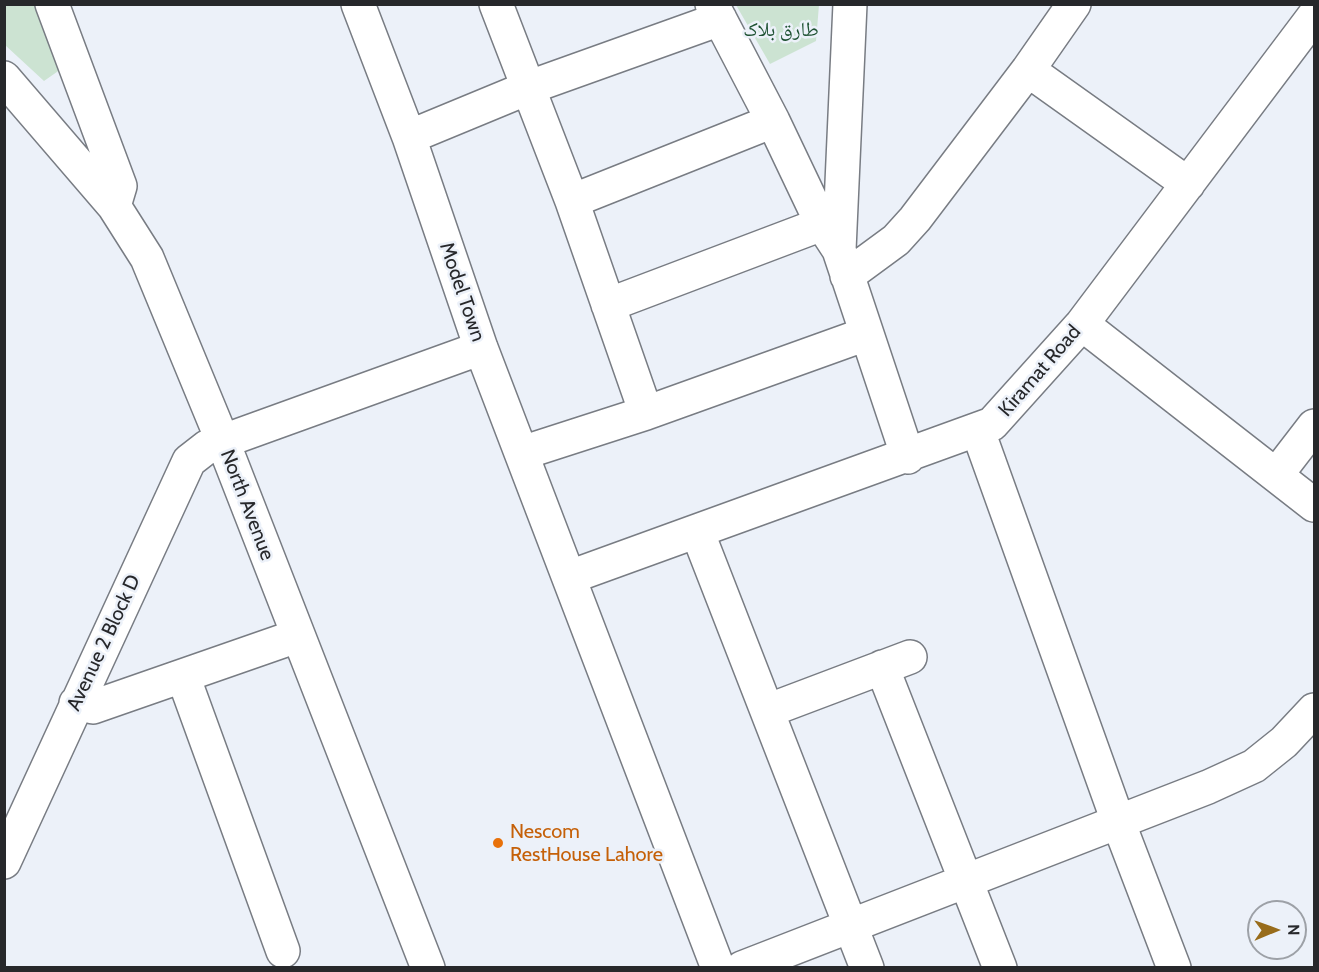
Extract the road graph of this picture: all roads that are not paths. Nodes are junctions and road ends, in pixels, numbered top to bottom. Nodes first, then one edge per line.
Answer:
1 (52, 4) edge
2 (358, 4) edge
3 (496, 4) edge
4 (849, 4) edge
5 (1074, 4) edge
6 (716, 12) edge
7 (1312, 24) edge
8 (1028, 70) junction
9 (4, 78) edge
10 (530, 87) junction
11 (773, 121) junction
12 (409, 137) junction
13 (1188, 184) junction
14 (572, 201) junction
15 (114, 206) junction
16 (836, 250) junction
17 (608, 305) junction
18 (1082, 324) junction
19 (866, 334) junction
20 (481, 348) junction
21 (646, 413) junction
22 (1314, 426) edge
23 (978, 431) junction
24 (223, 442) junction
25 (522, 453) junction
26 (908, 456) junction
27 (1277, 474) junction
28 (1314, 505) edge
29 (696, 531) junction
30 (570, 578) junction
31 (297, 636) junction
32 (183, 676) junction
33 (76, 703) junction
34 (1314, 710) edge
35 (767, 711) junction
36 (1119, 824) junction
37 (4, 862) edge
38 (968, 881) junction
39 (849, 924) junction
40 (283, 951) dead end
41 (428, 968) edge
42 (718, 968) edge
43 (742, 968) edge
44 (867, 968) edge
45 (1000, 968) edge
46 (1174, 968) edge

1 - 15 street
2 - 12 street, Model Town
3 - 10 street
4 - 16 street
5 - 8 street
6 - 10 street
6 - 11 street
7 - 13 street, Kiramat Road
8 - 13 street
8 - 16 street
9 - 15 street, North Avenue
10 - 12 street
10 - 14 street
11 - 14 street
11 - 16 street
12 - 20 street, Model Town
13 - 18 street, Kiramat Road
14 - 17 street
15 - 24 street, North Avenue
16 - 17 street
16 - 19 street
17 - 21 street
18 - 23 street, Kiramat Road
18 - 27 street
19 - 21 street
19 - 26 street
20 - 24 street, Avenue 2 Block D
20 - 25 street, Model Town
21 - 25 street
22 - 27 street
23 - 26 street, Kiramat Road
23 - 36 street
24 - 31 street, North Avenue
24 - 33 street, Avenue 2 Block D
25 - 30 street, Model Town
26 - 29 street, Kiramat Road
27 - 28 street
29 - 30 street, Kiramat Road
29 - 35 street
30 - 42 street, Model Town
31 - 32 street
31 - 41 street, North Avenue
32 - 33 street
32 - 40 street
33 - 37 street, Avenue 2 Block D
34 - 36 street
35 - 38 street
35 - 39 street
36 - 38 street
36 - 46 street
38 - 39 street
38 - 45 street
39 - 43 street
39 - 44 street

